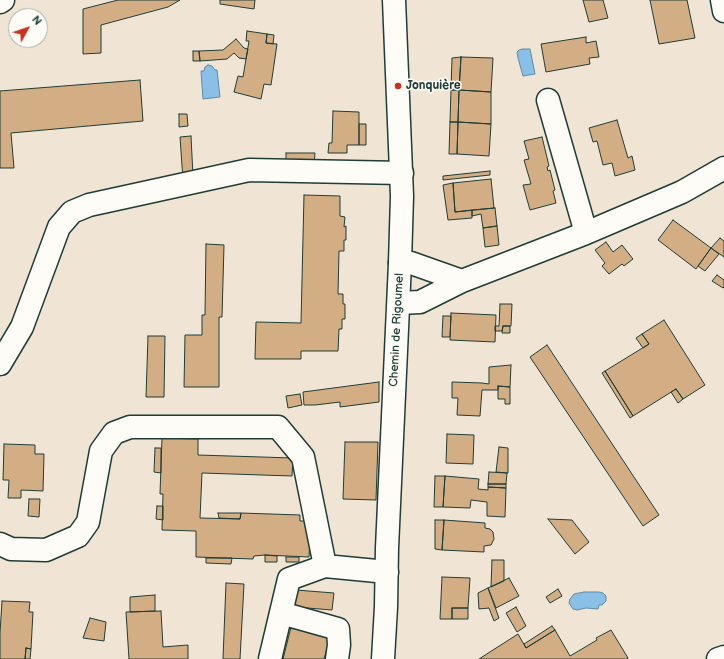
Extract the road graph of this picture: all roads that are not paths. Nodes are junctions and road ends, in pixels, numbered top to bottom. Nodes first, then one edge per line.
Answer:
1 (3, 0) edge
2 (394, 0) edge
3 (722, 0) edge
4 (0, 2) edge
5 (724, 11) edge
6 (548, 100) dead end
7 (724, 168) edge
8 (402, 173) junction
9 (586, 233) junction
10 (400, 263) junction
11 (462, 281) junction
12 (398, 303) junction
13 (0, 364) edge
14 (0, 544) edge
15 (325, 566) junction
16 (387, 572) junction
17 (281, 614) junction
18 (724, 657) edge
19 (270, 659) edge
20 (337, 659) edge
21 (383, 659) edge
22 (718, 659) edge

1 - 4 main road
2 - 8 main road, Chemin de Rigoumel
3 - 5 main road
6 - 9 main road
7 - 9 main road
8 - 10 main road, Chemin de Rigoumel
8 - 13 main road
9 - 11 main road
10 - 11 main road
10 - 12 main road, Chemin de Rigoumel
11 - 12 main road
12 - 16 main road, Chemin de Rigoumel
14 - 15 main road
15 - 16 main road
15 - 17 main road
16 - 21 main road, Chemin de Rigoumel
17 - 19 main road
17 - 20 main road
18 - 22 main road

